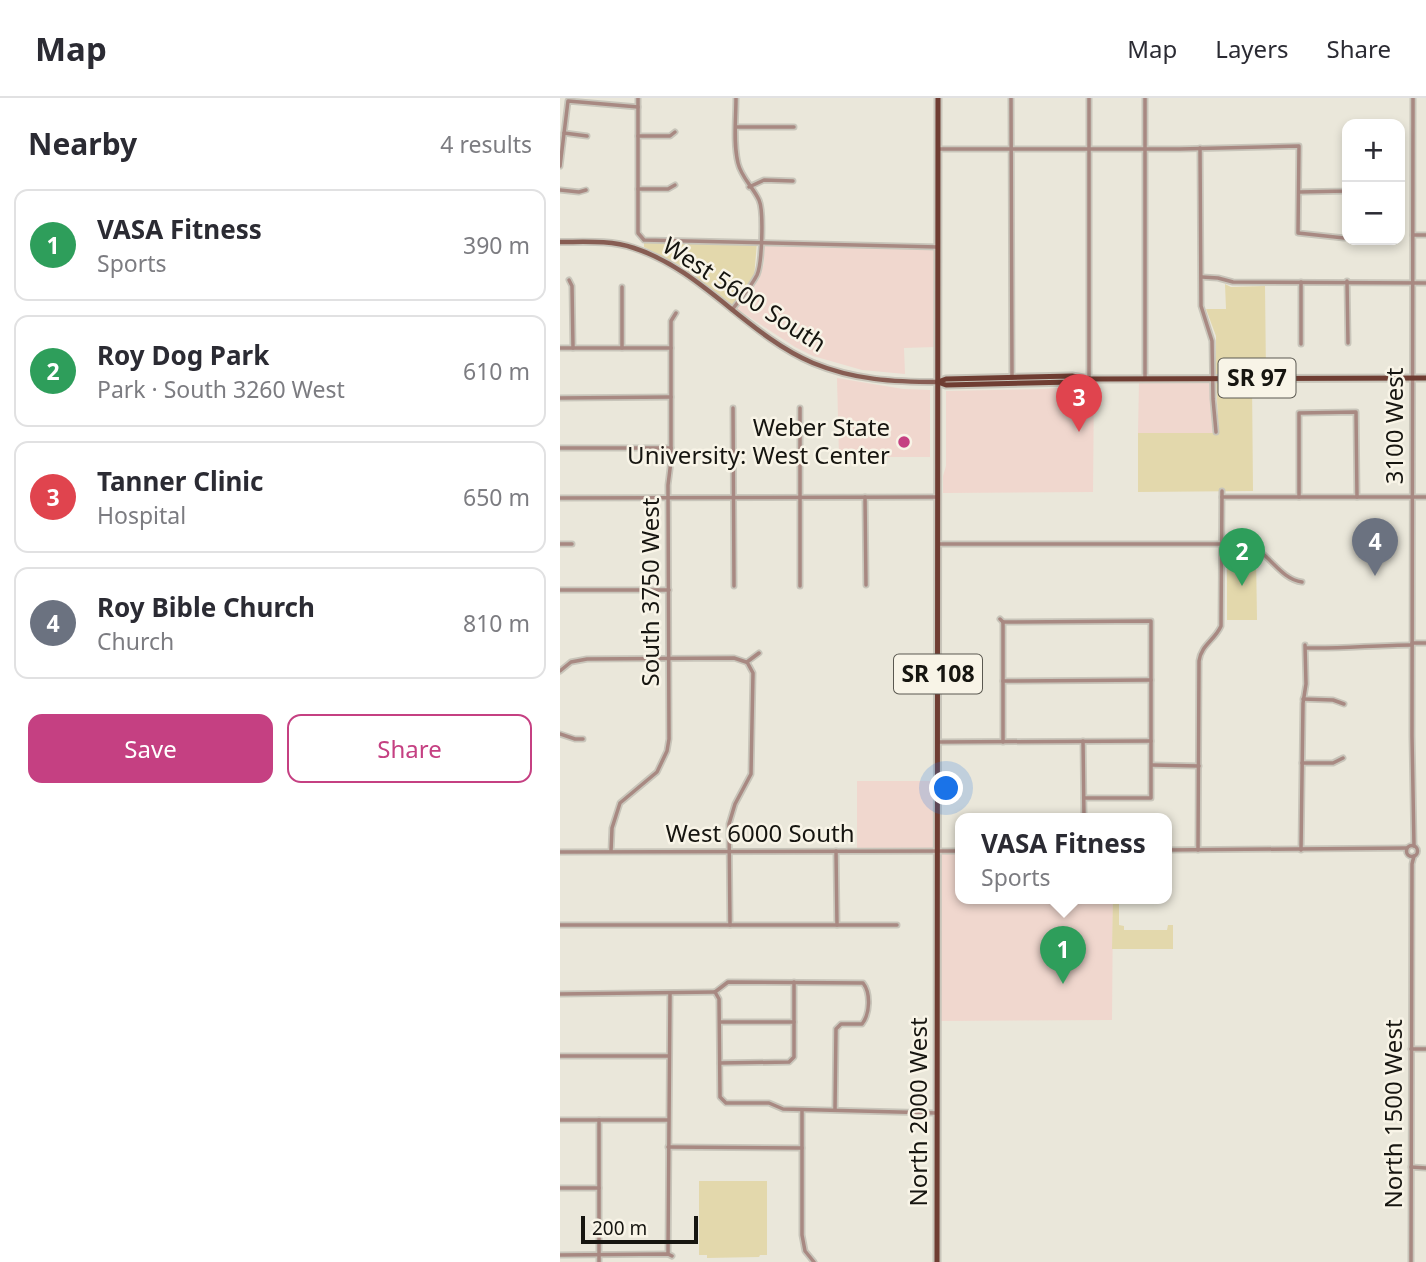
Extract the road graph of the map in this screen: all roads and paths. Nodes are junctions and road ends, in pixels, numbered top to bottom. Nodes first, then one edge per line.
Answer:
1 (638, 98) edge
2 (736, 98) edge
3 (938, 98) edge
4 (1011, 98) edge
5 (1089, 98) edge
6 (1145, 98) edge
7 (1413, 98) edge
8 (638, 107) junction
9 (736, 127) junction
10 (794, 127) dead end
11 (675, 132) dead end
12 (564, 133) junction
13 (587, 136) dead end
14 (638, 136) junction
15 (1200, 148) junction
16 (938, 149) junction
17 (1011, 149) junction
18 (1089, 149) junction
19 (1145, 149) junction
20 (560, 166) edge
21 (793, 181) dead end
22 (1347, 182) edge
23 (676, 185) dead end
24 (749, 187) junction
25 (638, 189) junction
26 (560, 190) edge
27 (586, 190) dead end
28 (1299, 191) junction
29 (1413, 235) junction
30 (1426, 235) edge
31 (1342, 238) edge
32 (560, 242) edge
33 (760, 242) junction
34 (938, 247) junction
35 (1202, 277) junction
36 (569, 280) dead end
37 (1347, 281) junction
38 (1301, 282) junction
39 (1413, 283) junction
40 (1426, 283) edge
41 (622, 287) dead end
42 (732, 310) junction
43 (676, 313) dead end
44 (1301, 344) dead end
45 (1348, 344) dead end
46 (560, 348) edge
47 (573, 348) junction
48 (622, 348) junction
49 (671, 348) junction
50 (1012, 378) junction
51 (1412, 378) junction
52 (1426, 378) edge
53 (1089, 379) junction
54 (1145, 379) junction
55 (1212, 379) junction
56 (938, 382) junction
57 (671, 397) junction
58 (560, 398) edge
59 (733, 408) dead end
60 (800, 408) dead end
61 (1216, 432) dead end
62 (560, 448) edge
63 (671, 448) junction
64 (734, 497) junction
65 (800, 497) junction
66 (865, 497) junction
67 (938, 497) junction
68 (1298, 497) junction
69 (1357, 497) junction
70 (1412, 497) junction
71 (1426, 497) edge
72 (560, 498) edge
73 (668, 498) junction
74 (560, 544) edge
75 (572, 544) dead end
76 (938, 544) junction
77 (1222, 544) junction
78 (1302, 582) dead end
79 (866, 585) dead end
80 (734, 586) dead end
81 (800, 586) dead end
82 (560, 590) edge
83 (668, 590) junction
84 (1426, 643) edge
85 (1412, 644) junction
86 (759, 653) dead end
87 (669, 659) junction
88 (747, 662) junction
89 (560, 671) edge
90 (1151, 680) junction
91 (1003, 681) junction
92 (1303, 699) junction
93 (1344, 704) dead end
94 (560, 734) edge
95 (583, 738) dead end
96 (1003, 741) junction
97 (1083, 741) junction
98 (1151, 741) junction
99 (938, 742) junction
100 (1343, 758) dead end
101 (1302, 763) junction
102 (1151, 765) junction
103 (1199, 766) junction
104 (1084, 798) junction
105 (1084, 813) edge
106 (1172, 850) edge
107 (1198, 850) junction
108 (1301, 850) junction
109 (1414, 850) junction
110 (729, 851) junction
111 (836, 851) junction
112 (937, 851) junction
113 (955, 851) edge
114 (560, 852) edge
115 (611, 852) junction
116 (560, 925) edge
117 (730, 925) junction
118 (837, 925) junction
119 (897, 925) dead end
120 (794, 982) junction
121 (715, 992) junction
122 (560, 994) edge
123 (670, 994) junction
124 (720, 1022) junction
125 (794, 1022) junction
126 (1412, 1049) junction
127 (1426, 1049) edge
128 (560, 1056) edge
129 (669, 1056) junction
130 (720, 1063) junction
131 (802, 1109) junction
132 (835, 1110) junction
133 (937, 1113) junction
134 (560, 1120) edge
135 (599, 1120) junction
136 (668, 1120) junction
137 (668, 1147) junction
138 (802, 1148) junction
139 (1411, 1167) junction
140 (1426, 1168) edge
141 (560, 1188) edge
142 (599, 1188) junction
143 (560, 1255) edge
144 (599, 1255) junction
145 (599, 1262) edge
146 (814, 1262) edge
147 (937, 1262) edge
148 (1411, 1262) edge

1 - 8 street
2 - 9 street
3 - 16 main road, SR 108
4 - 17 street
5 - 18 street
6 - 19 street
7 - 29 street, 3100 West
8 - 12 street
8 - 14 street
9 - 10 street
9 - 24 street
11 - 14 street
12 - 13 street
12 - 20 street
14 - 25 street
15 - 19 street
15 - 28 street
15 - 35 street
16 - 17 street
16 - 34 main road, SR 108
17 - 18 street
17 - 50 street
18 - 19 street
18 - 53 street
19 - 54 street
21 - 24 street
22 - 28 street
23 - 25 street
24 - 33 street
25 - 33 street
26 - 27 street
28 - 31 street
29 - 30 street
29 - 39 street, 3100 West
32 - 42 main road, West 5600 South / SR 97
33 - 34 street
33 - 42 street
34 - 56 main road, SR 108
35 - 38 street
35 - 55 street
36 - 47 street
37 - 38 street
37 - 39 street
37 - 45 street
38 - 44 street
39 - 40 street
39 - 51 street, 3100 West
41 - 48 street
42 - 56 main road, West 5600 South / SR 97
43 - 49 street, South 3750 West
46 - 47 street
47 - 48 street
48 - 49 street
49 - 57 street, South 3750 West
50 - 53 main road, SR 97
50 - 56 main road, SR 97
51 - 52 main road, SR 97
51 - 55 main road, SR 97
51 - 70 street, 3100 West
53 - 54 main road, SR 97
53 - 56 main road, SR 97
54 - 55 main road, SR 97
55 - 61 street
56 - 67 main road, SR 108
57 - 58 street
57 - 63 street, South 3750 West
59 - 64 street
60 - 65 street
62 - 63 street
63 - 73 street, South 3750 West
64 - 65 street
64 - 73 street
64 - 80 street
65 - 66 street
65 - 81 street
66 - 67 street
66 - 79 street
67 - 76 main road, SR 108
68 - 69 street
68 - 69 street
68 - 77 street
69 - 70 street
70 - 71 street
70 - 85 street, 3100 West
72 - 73 street
73 - 83 street, South 3750 West
74 - 75 street
76 - 77 street
76 - 99 main road, SR 108
77 - 78 street
77 - 103 street
82 - 83 street
83 - 87 street, South 3750 West
84 - 85 street
85 - 92 street
85 - 109 street, 3100 West
86 - 88 street
87 - 88 street
87 - 89 street
87 - 115 street, South 3750 West
88 - 110 street
90 - 91 street
90 - 91 street
90 - 98 street
91 - 96 street
92 - 93 street
92 - 101 street
94 - 95 street
96 - 97 street
96 - 99 street
97 - 98 street
97 - 104 street
98 - 102 street
99 - 112 main road, SR 108
100 - 101 street
101 - 108 street
102 - 103 street
102 - 104 street
103 - 107 street
104 - 105 street
106 - 107 street
107 - 108 street
108 - 109 street
109 - 126 street, North 1500 West
110 - 111 street, West 6000 South
110 - 115 street, West 6000 South
110 - 117 street
111 - 112 street, West 6000 South
111 - 118 street
112 - 113 street, West 6000 South
112 - 133 main road, North 2000 West / SR 108
114 - 115 street, West 6000 South
116 - 117 street
117 - 118 street
118 - 119 street
120 - 121 street
120 - 125 street
120 - 132 street
121 - 123 street
121 - 124 street
122 - 123 street
123 - 129 street
124 - 125 street
124 - 130 street
125 - 130 street
126 - 127 street
126 - 139 street, North 1500 West
128 - 129 street
129 - 136 street
130 - 131 street
131 - 132 street
131 - 138 street
132 - 133 street
133 - 147 main road, North 2000 West / SR 108
134 - 135 street
135 - 136 street
135 - 142 street
136 - 137 street
137 - 138 street
137 - 144 street
138 - 146 street
139 - 140 street
139 - 148 street, North 1500 West
141 - 142 street
142 - 144 street
143 - 144 street
144 - 145 street

